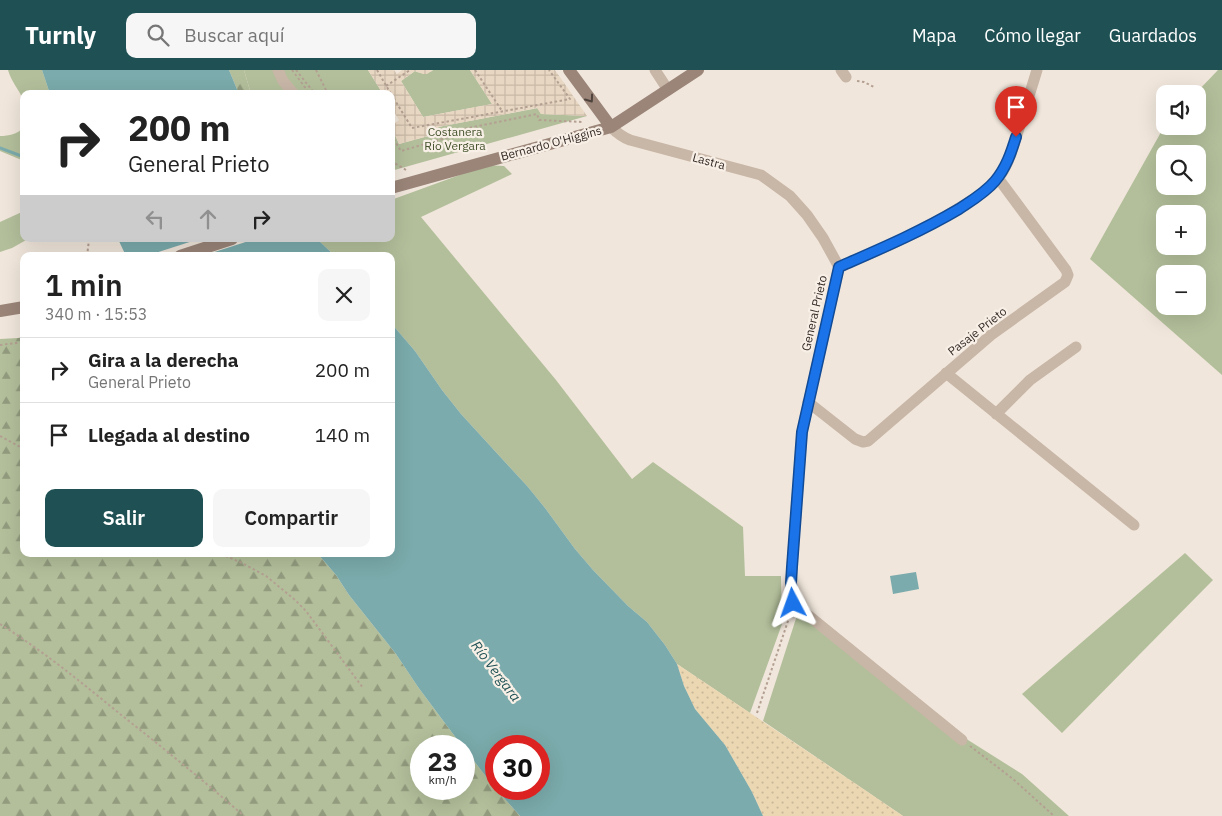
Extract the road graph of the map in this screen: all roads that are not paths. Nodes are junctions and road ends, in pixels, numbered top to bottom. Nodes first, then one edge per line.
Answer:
1 (278, 70) edge
2 (569, 70) edge
3 (655, 70) edge
4 (698, 70) edge
5 (1038, 70) edge
6 (291, 90) edge
7 (668, 90) junction
8 (611, 127) junction
9 (998, 178) junction
10 (395, 186) edge
11 (223, 242) edge
12 (192, 252) edge
13 (839, 267) junction
14 (20, 308) edge
15 (0, 311) edge
16 (1076, 347) dead end
17 (946, 373) junction
18 (808, 402) junction
19 (996, 414) junction
20 (1134, 526) dead end
21 (962, 740) road end

1 - 6 street
2 -> 8 main road, Lastra
3 - 7 street
4 - 7 main road, Bernardo O'Higgins
5 - 9 street, General Prieto
7 - 8 main road, Bernardo O'Higgins
8 - 10 main road, Bernardo O'Higgins
8 - 13 street, Lastra
9 - 13 street, General Prieto
9 - 17 street, Pasaje Prieto
11 - 12 main road
13 - 18 street, General Prieto
14 - 15 main road
16 - 19 street
17 - 18 street, Pasaje Prieto
17 - 19 street
18 - 21 street, General Prieto
19 - 20 street

